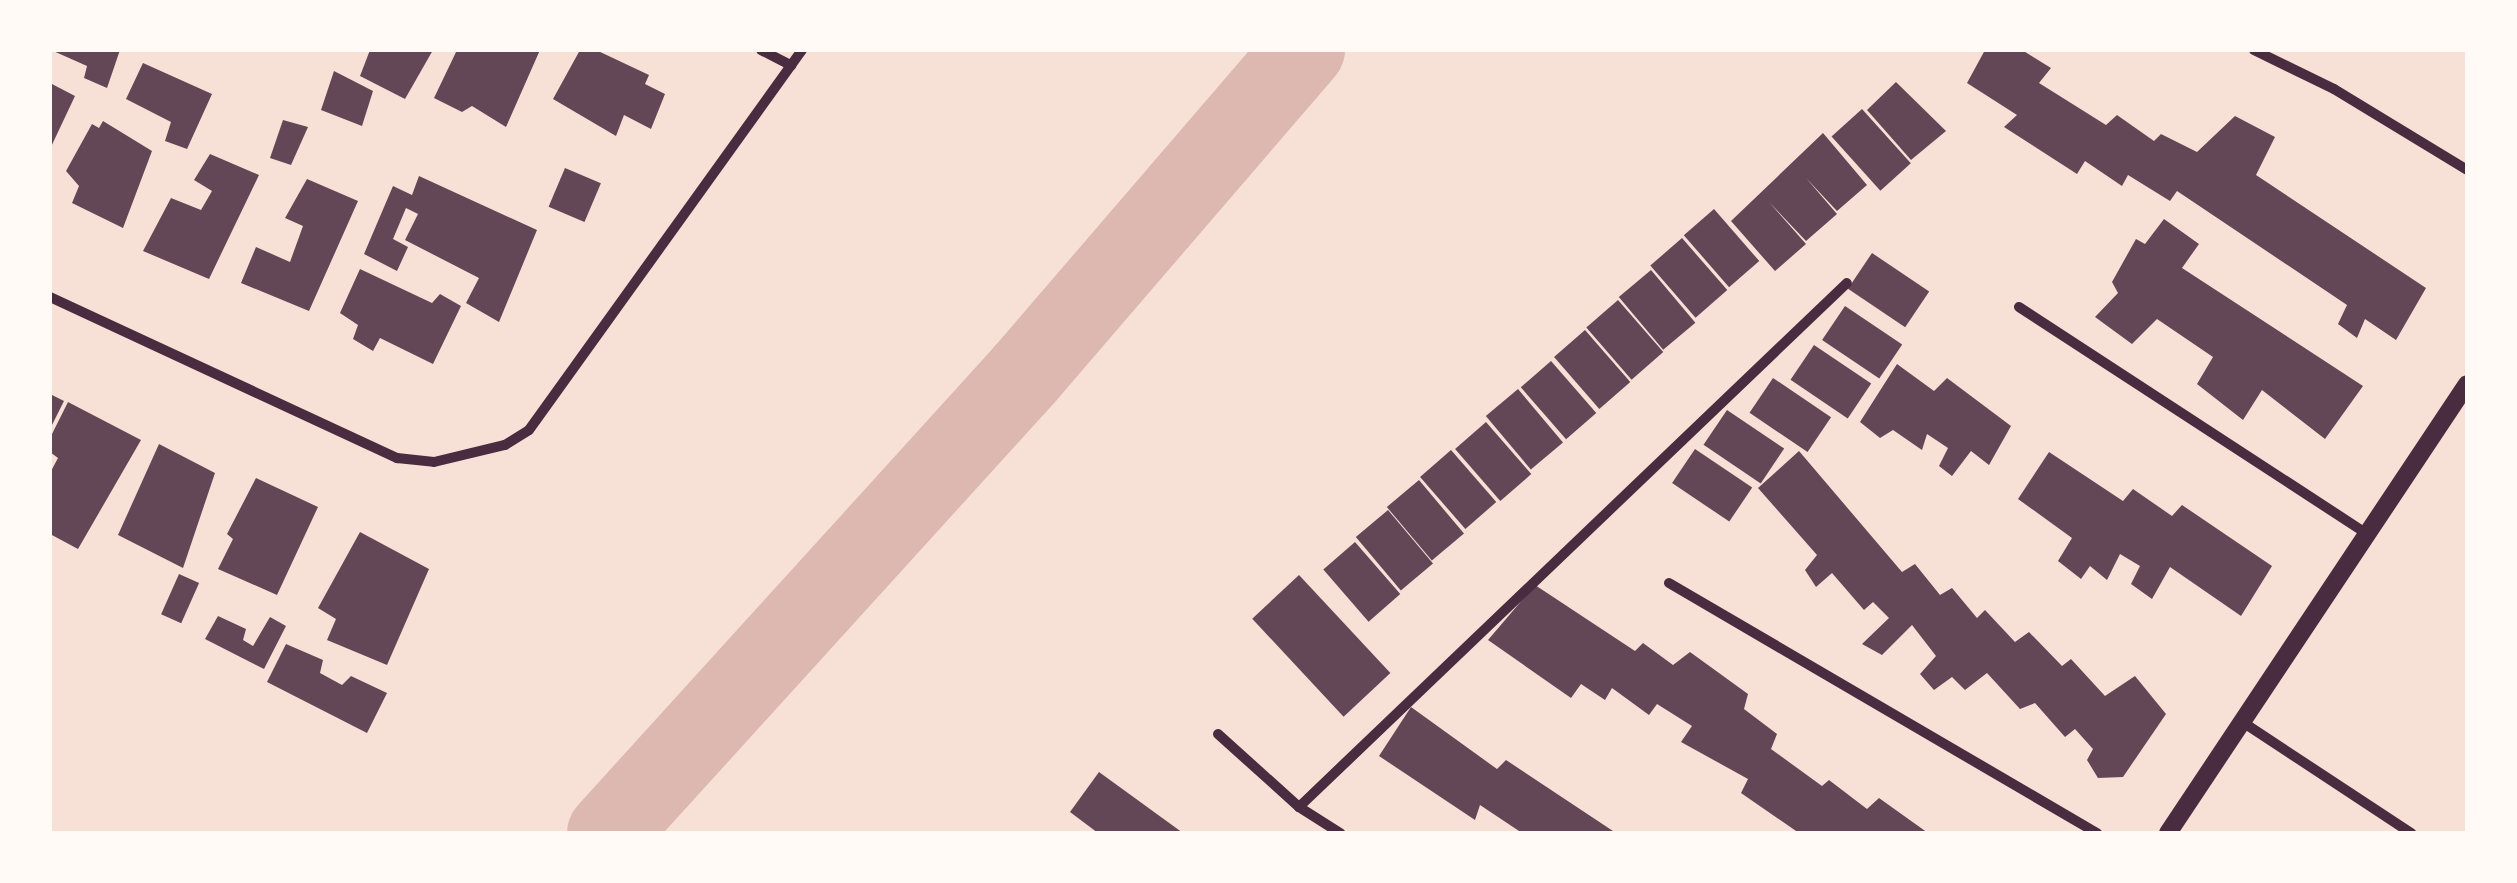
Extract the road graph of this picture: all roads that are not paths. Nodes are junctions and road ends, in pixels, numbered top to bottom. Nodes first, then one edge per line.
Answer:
1 (760, 50) edge
2 (802, 50) edge
3 (2254, 50) edge
4 (791, 65) junction
5 (2467, 170) edge
6 (1847, 283) dead end
7 (50, 296) edge
8 (2018, 306) dead end
9 (2467, 384) edge
10 (2366, 533) junction
11 (1669, 583) dead end
12 (2240, 720) junction
13 (1218, 734) dead end
14 (1298, 807) junction
15 (1340, 833) edge
16 (2097, 833) edge
17 (2168, 833) edge
18 (2410, 833) edge

1 - 4 street
2 - 4 street
3 - 5 street
4 - 7 street
6 - 14 street
8 - 10 street
9 - 10 street
10 - 12 street
11 - 16 street
12 - 17 street
12 - 18 street
13 - 14 street
14 - 15 street

